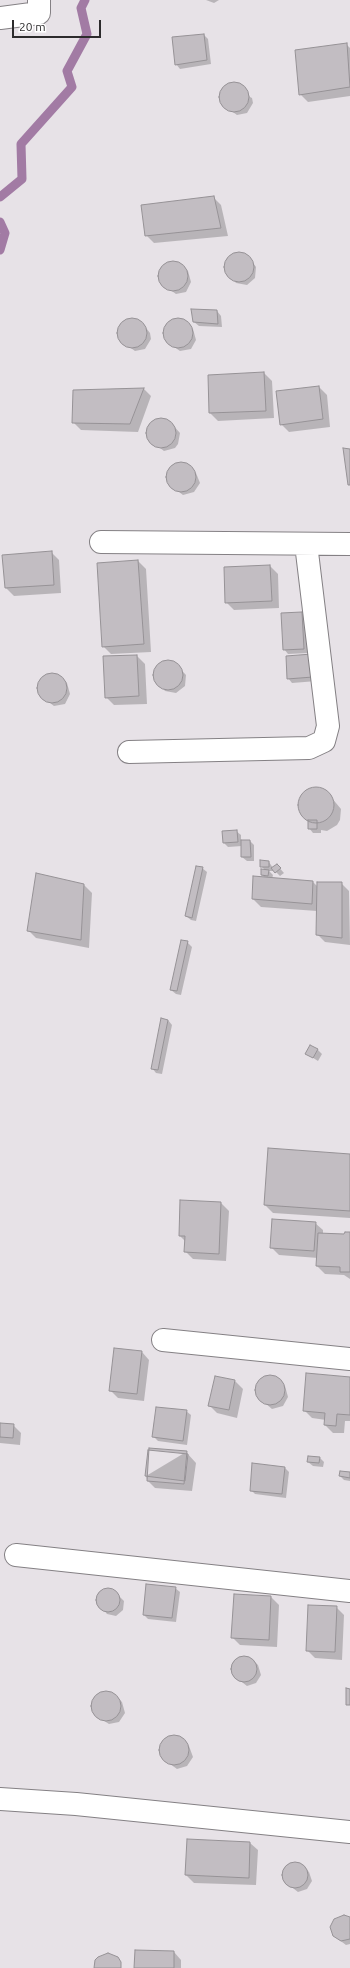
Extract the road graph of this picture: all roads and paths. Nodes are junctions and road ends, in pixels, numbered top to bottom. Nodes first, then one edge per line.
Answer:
1 (39, 0) edge
2 (0, 18) edge
3 (101, 542) dead end
4 (306, 544) junction
5 (350, 544) edge
6 (129, 752) dead end
7 (163, 1340) dead end
8 (350, 1359) edge
9 (16, 1555) dead end
10 (350, 1591) edge
11 (0, 1798) edge
12 (350, 1832) edge

1 - 2 street
3 - 4 street
4 - 5 street
4 - 6 street
7 - 8 street
9 - 10 street
11 - 12 street

